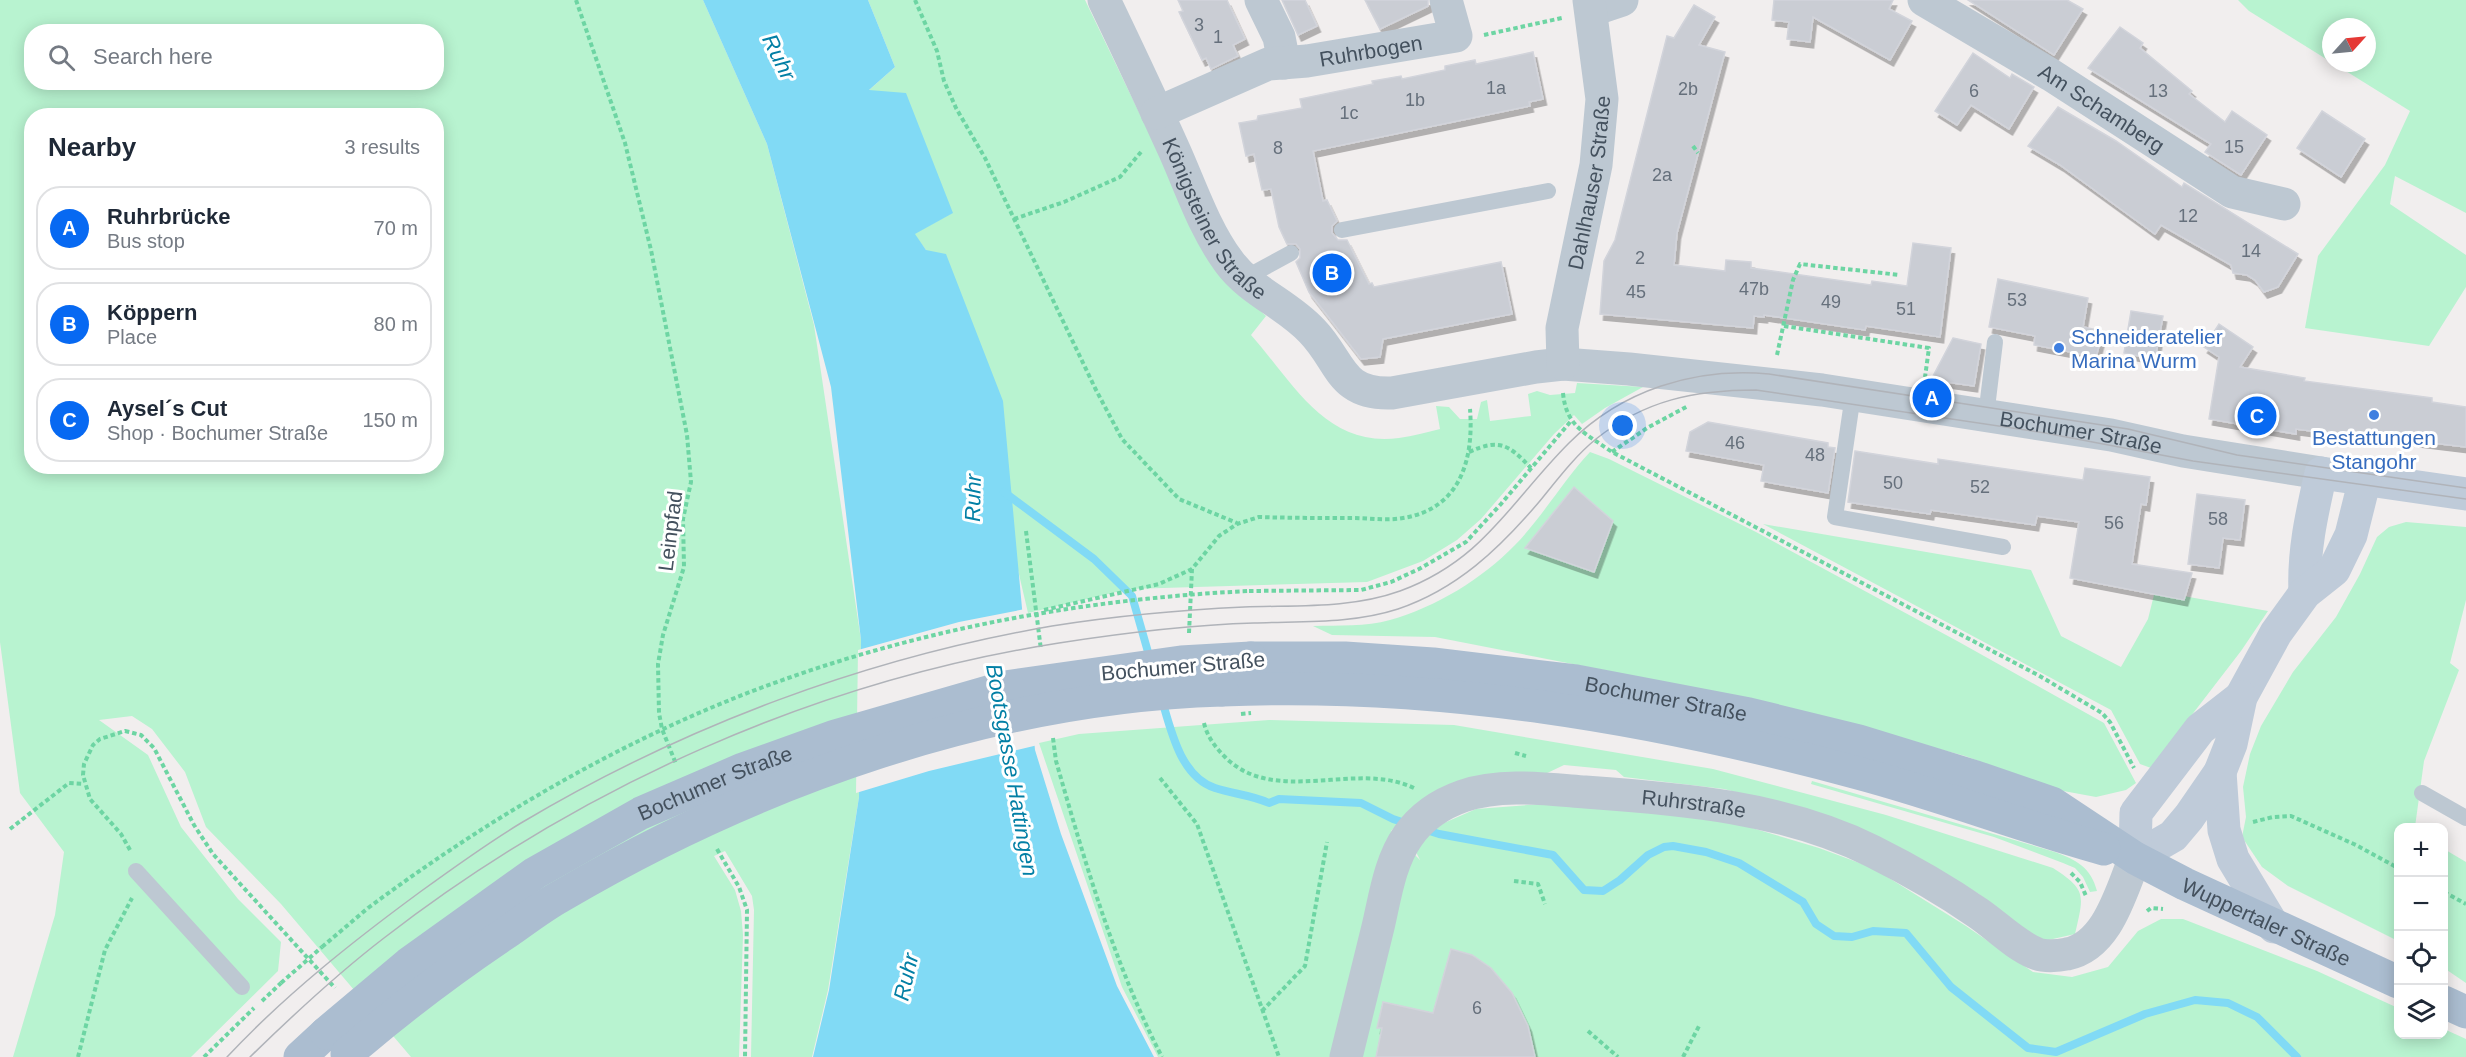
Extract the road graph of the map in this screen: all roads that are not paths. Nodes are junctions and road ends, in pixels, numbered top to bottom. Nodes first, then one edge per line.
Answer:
1 (1104, 0) edge
2 (1261, 0) edge
3 (1446, 0) edge
4 (1924, 0) edge
5 (1601, 3) edge
6 (1284, 63) junction
7 (1160, 120) junction
8 (1548, 191) dead end
9 (2284, 204) dead end
10 (1342, 230) dead end
11 (1291, 253) dead end
12 (1243, 279) junction
13 (1995, 342) dead end
14 (1563, 377) junction
15 (1376, 394) joint
16 (1853, 395) junction
17 (1986, 416) junction
18 (2321, 473) junction
19 (2366, 479) junction
20 (2466, 494) edge
21 (2003, 547) dead end
22 (2305, 593) junction
23 (2241, 697) junction
24 (2220, 772) junction
25 (2422, 794) dead end
26 (2466, 818) edge
27 (2135, 858) junction
28 (136, 872) road end
29 (2274, 927) junction
30 (2394, 980) edge
31 (242, 987) dead end
32 (2448, 1004) edge
33 (2466, 1012) edge
34 (339, 1048) edge
35 (300, 1057) edge
36 (1346, 1057) edge

1 - 7 street, Königsteiner Straße
2 - 6 street
3 - 6 street, Ruhrbogen
4 - 9 street, Am Schamberg
5 - 14 street, Dahlhauser Straße
6 - 7 street, Ruhrbogen
7 - 12 street, Königsteiner Straße
8 - 10 lane
11 - 12 lane
12 - 15 street, Königsteiner Straße
13 - 17 lane
14 - 15 street, Bochumer Straße
14 - 16 street, Bochumer Straße
16 - 17 street, Bochumer Straße
16 - 21 lane
17 - 18 street, Bochumer Straße
18 - 19 street, Bochumer Straße
18 - 22 street
19 - 20 street, Bochumer Straße
19 - 22 street
22 - 23 street
23 - 24 street
23 - 27 street
24 - 27 street
24 - 29 street
25 - 26 lane
27 - 29 main road, Wuppertaler Straße
27 - 34 main road, Bochumer Straße, bridge
27 - 36 street, Ruhrstraße
28 - 31 lane
29 - 30 main road, Wuppertaler Straße
32 - 33 main road
34 - 35 main road, Bochumer Straße

